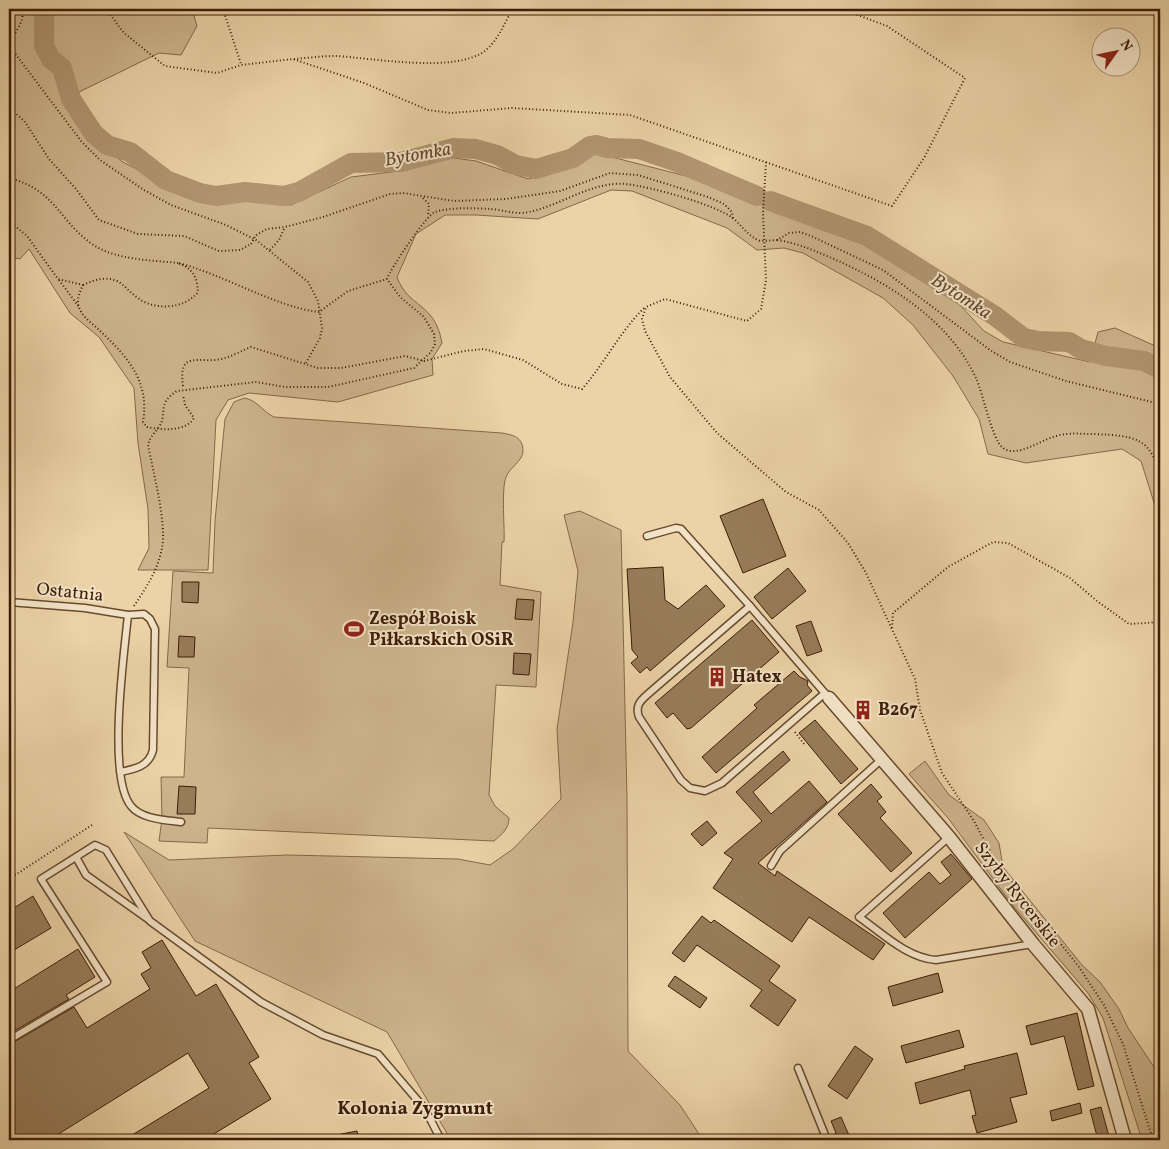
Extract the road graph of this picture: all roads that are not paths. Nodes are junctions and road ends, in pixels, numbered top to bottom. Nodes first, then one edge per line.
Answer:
1 (647, 536) dead end
2 (9, 602) edge
3 (750, 606) junction
4 (128, 615) junction
5 (827, 696) junction
6 (882, 759) junction
7 (120, 772) junction
8 (181, 822) dead end
9 (949, 837) junction
10 (76, 857) junction
11 (771, 866) dead end
12 (150, 921) junction
13 (1033, 944) junction
14 (9, 1040) edge
15 (798, 1068) dead end
16 (441, 1140) edge
17 (827, 1140) edge
18 (1125, 1140) edge

1 - 3 lane
2 - 4 lane, Ostatnia
3 - 5 lane
3 - 5 lane
4 - 7 lane
4 - 7 lane, Ostatnia
5 - 6 street, Szyby Rycerskie
6 - 9 street, Szyby Rycerskie
6 - 11 lane
7 - 8 lane
9 - 13 street, Szyby Rycerskie
9 - 13 lane
10 - 12 lane
10 - 12 lane
10 - 14 lane
12 - 16 lane
13 - 18 street, Szyby Rycerskie
15 - 17 lane

